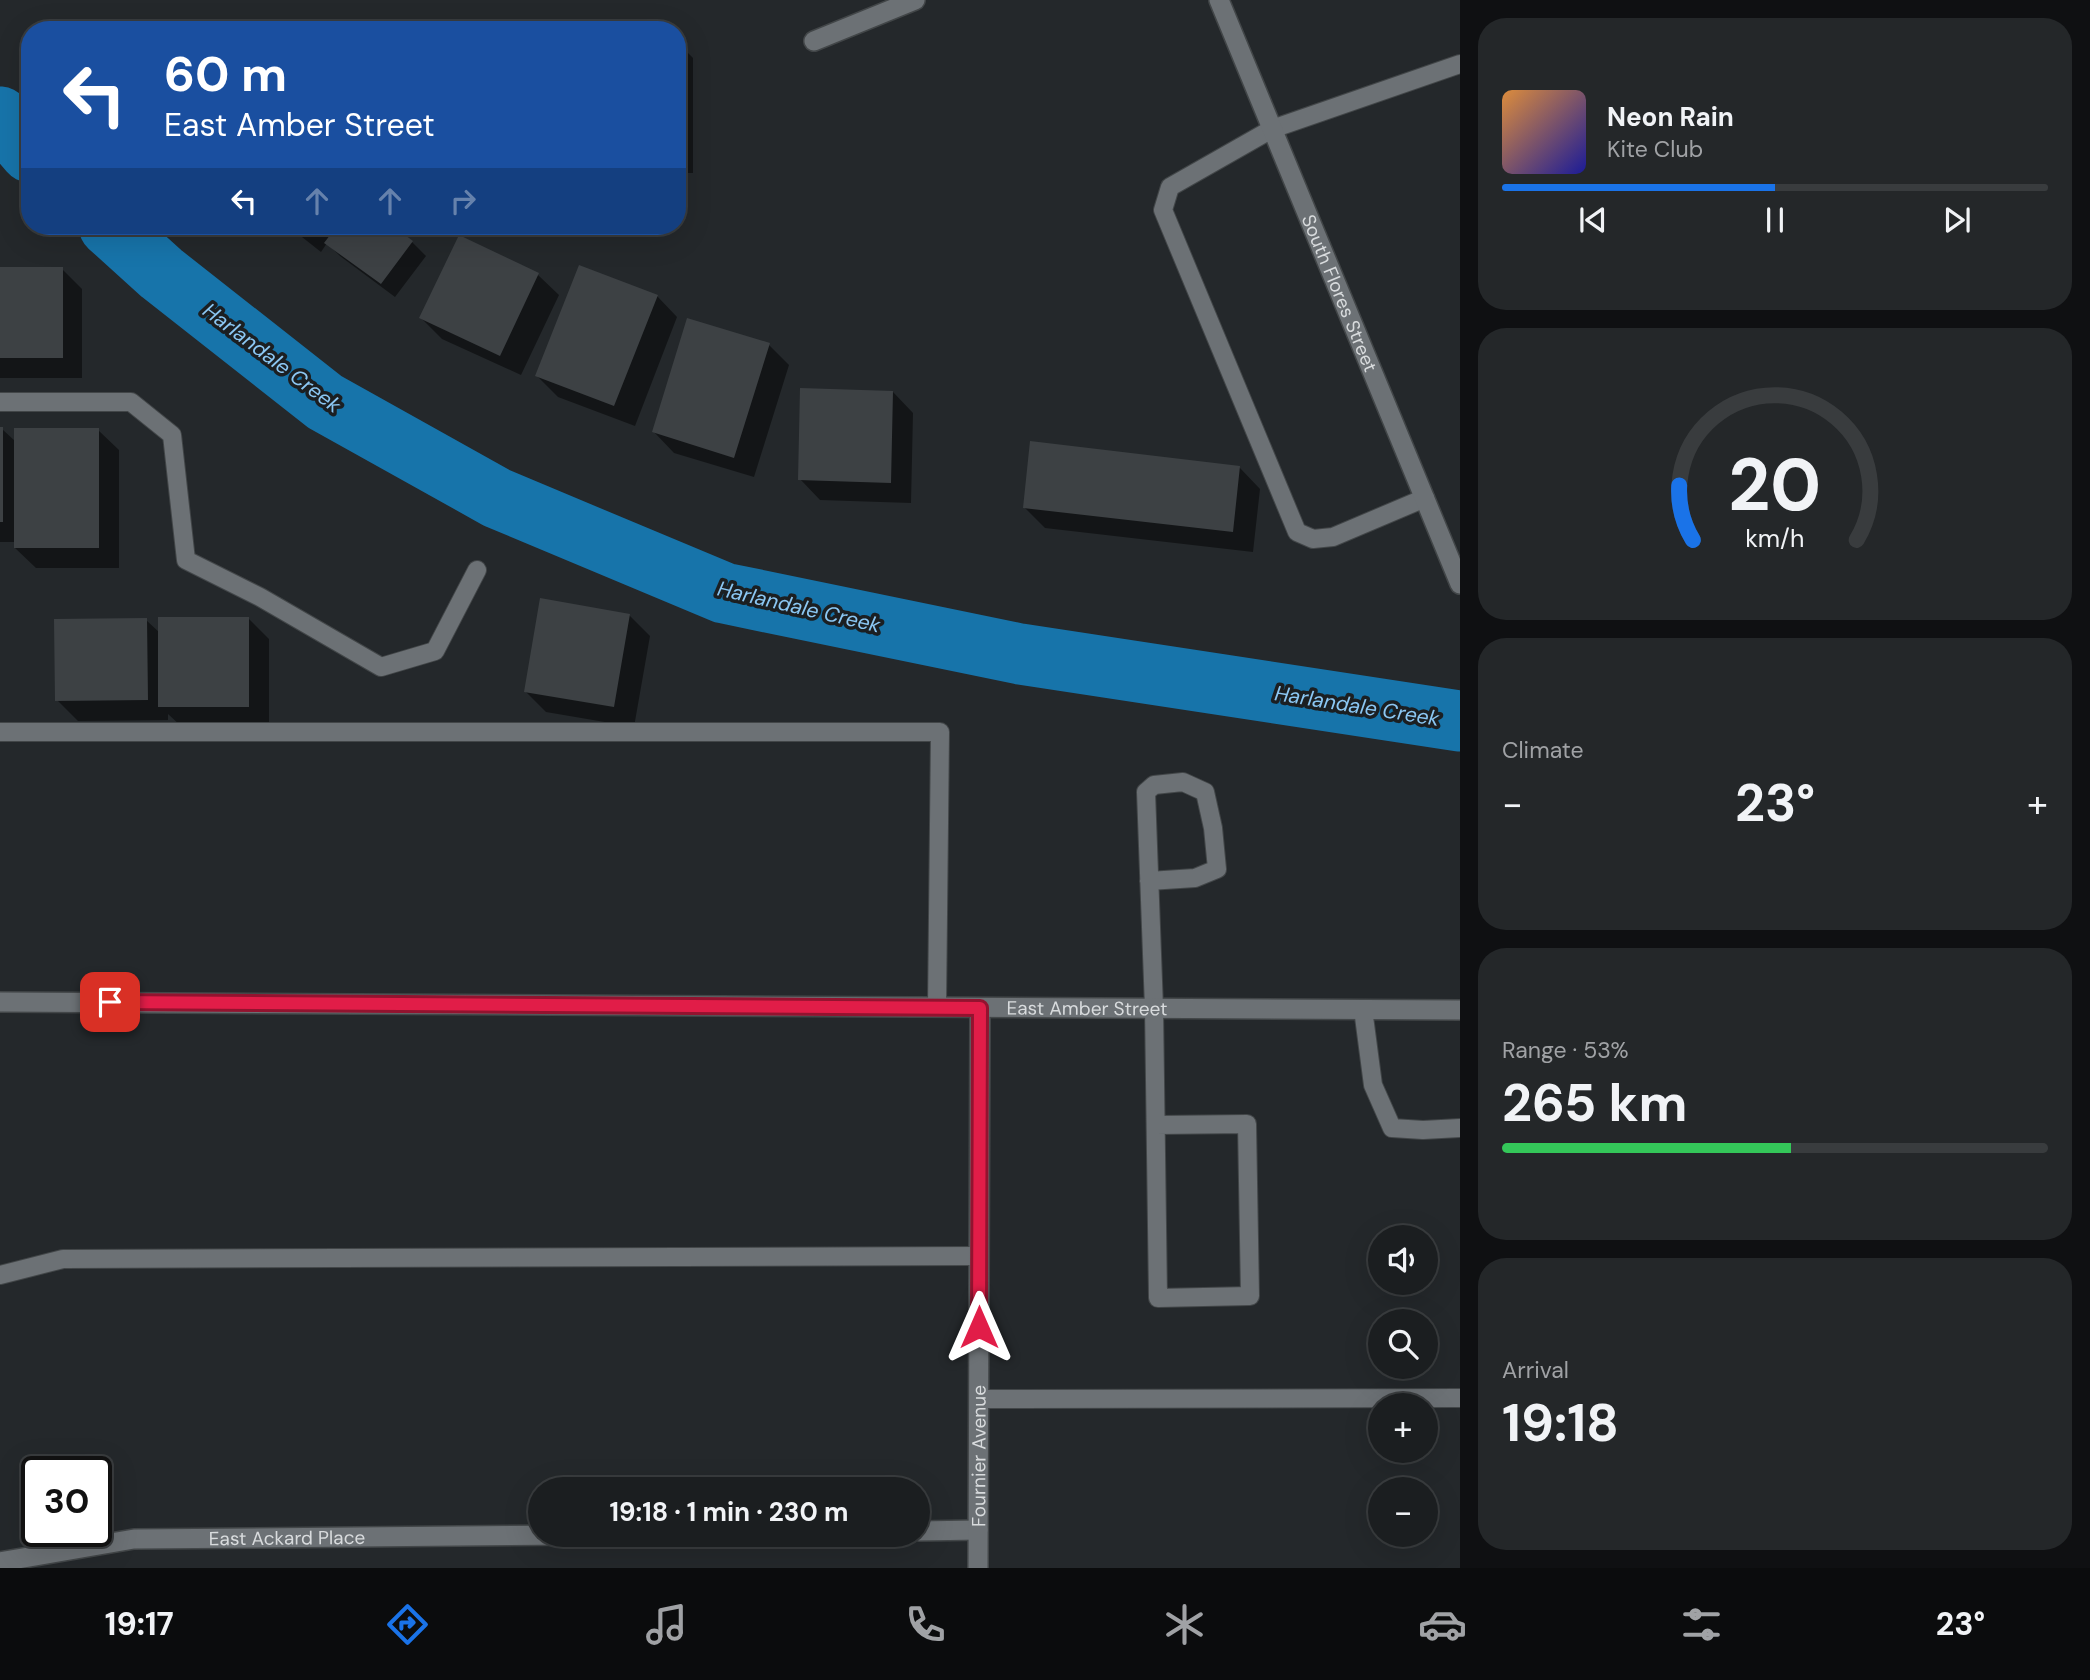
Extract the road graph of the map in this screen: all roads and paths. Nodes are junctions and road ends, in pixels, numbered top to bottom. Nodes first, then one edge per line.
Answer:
1 (915, 0) edge
2 (1219, 0) edge
3 (814, 41) dead end
4 (1460, 64) edge
5 (1272, 129) junction
6 (0, 402) edge
7 (1425, 498) junction
8 (477, 570) dead end
9 (1460, 584) edge
10 (0, 732) edge
11 (1149, 881) junction
12 (0, 1002) edge
13 (937, 1007) junction
14 (980, 1008) junction
15 (1154, 1008) junction
16 (1363, 1009) junction
17 (1460, 1010) edge
18 (1156, 1125) junction
19 (1460, 1128) edge
20 (979, 1256) junction
21 (0, 1275) edge
22 (1460, 1398) edge
23 (979, 1399) junction
24 (978, 1530) junction
25 (930, 1531) edge
26 (528, 1535) edge
27 (0, 1562) edge
28 (978, 1568) edge

1 - 3 street
2 - 5 street, South Flores Street
4 - 5 lane
5 - 7 street, South Flores Street
5 - 7 lane
6 - 8 lane
7 - 9 street, South Flores Street
10 - 13 lane
11 - 11 lane
11 - 15 lane
12 - 13 street, East Amber Street
13 - 14 street, East Amber Street
14 - 15 street, East Amber Street
14 - 20 street, Fournier Avenue
15 - 16 street, East Amber Street
15 - 18 lane
16 - 17 street, East Amber Street
16 - 19 lane
18 - 18 lane
20 - 21 lane
20 - 23 street, Fournier Avenue
22 - 23 lane
23 - 24 street, Fournier Avenue
24 - 25 street
24 - 28 street, Fournier Avenue
26 - 27 street, East Ackard Place

